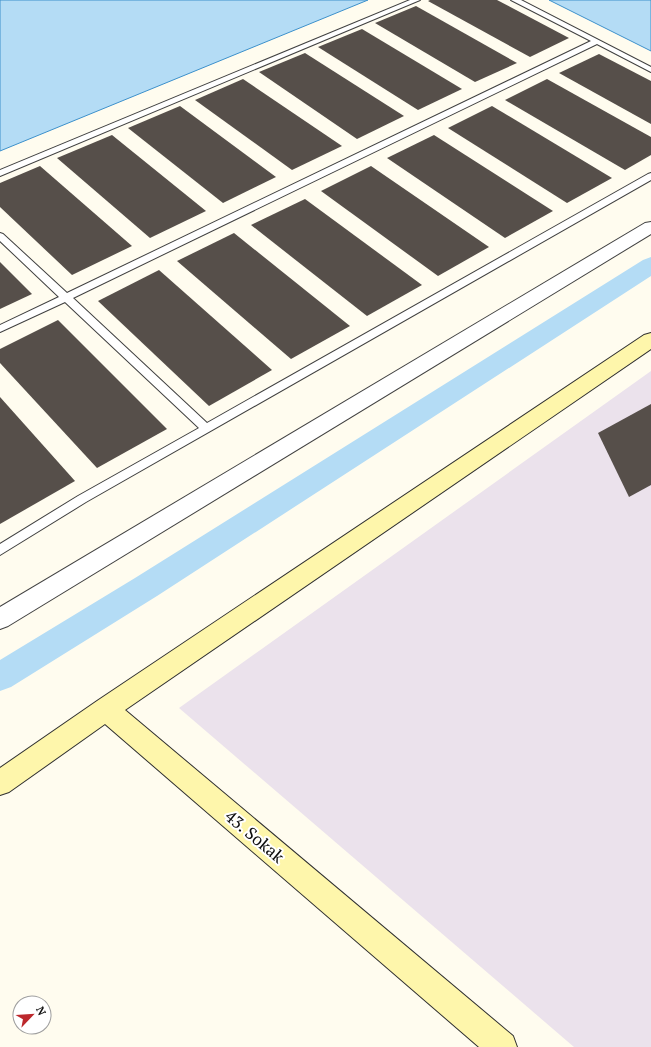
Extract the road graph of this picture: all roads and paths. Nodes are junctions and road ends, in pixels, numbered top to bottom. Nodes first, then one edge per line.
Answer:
1 (416, 0) edge
2 (515, 0) edge
3 (597, 41) junction
4 (651, 70) edge
5 (0, 173) edge
6 (651, 176) edge
7 (651, 227) edge
8 (0, 236) edge
9 (65, 298) junction
10 (0, 329) edge
11 (651, 340) edge
12 (206, 428) junction
13 (0, 550) edge
14 (0, 619) edge
15 (106, 709) junction
16 (0, 783) edge
17 (502, 1047) edge

1 - 5 lane
2 - 3 lane
3 - 4 lane
3 - 9 lane
6 - 12 lane
7 - 14 street
8 - 9 lane
9 - 10 lane
9 - 12 lane
11 - 15 street
12 - 13 lane
15 - 16 street
15 - 17 street, 43. Sokak

